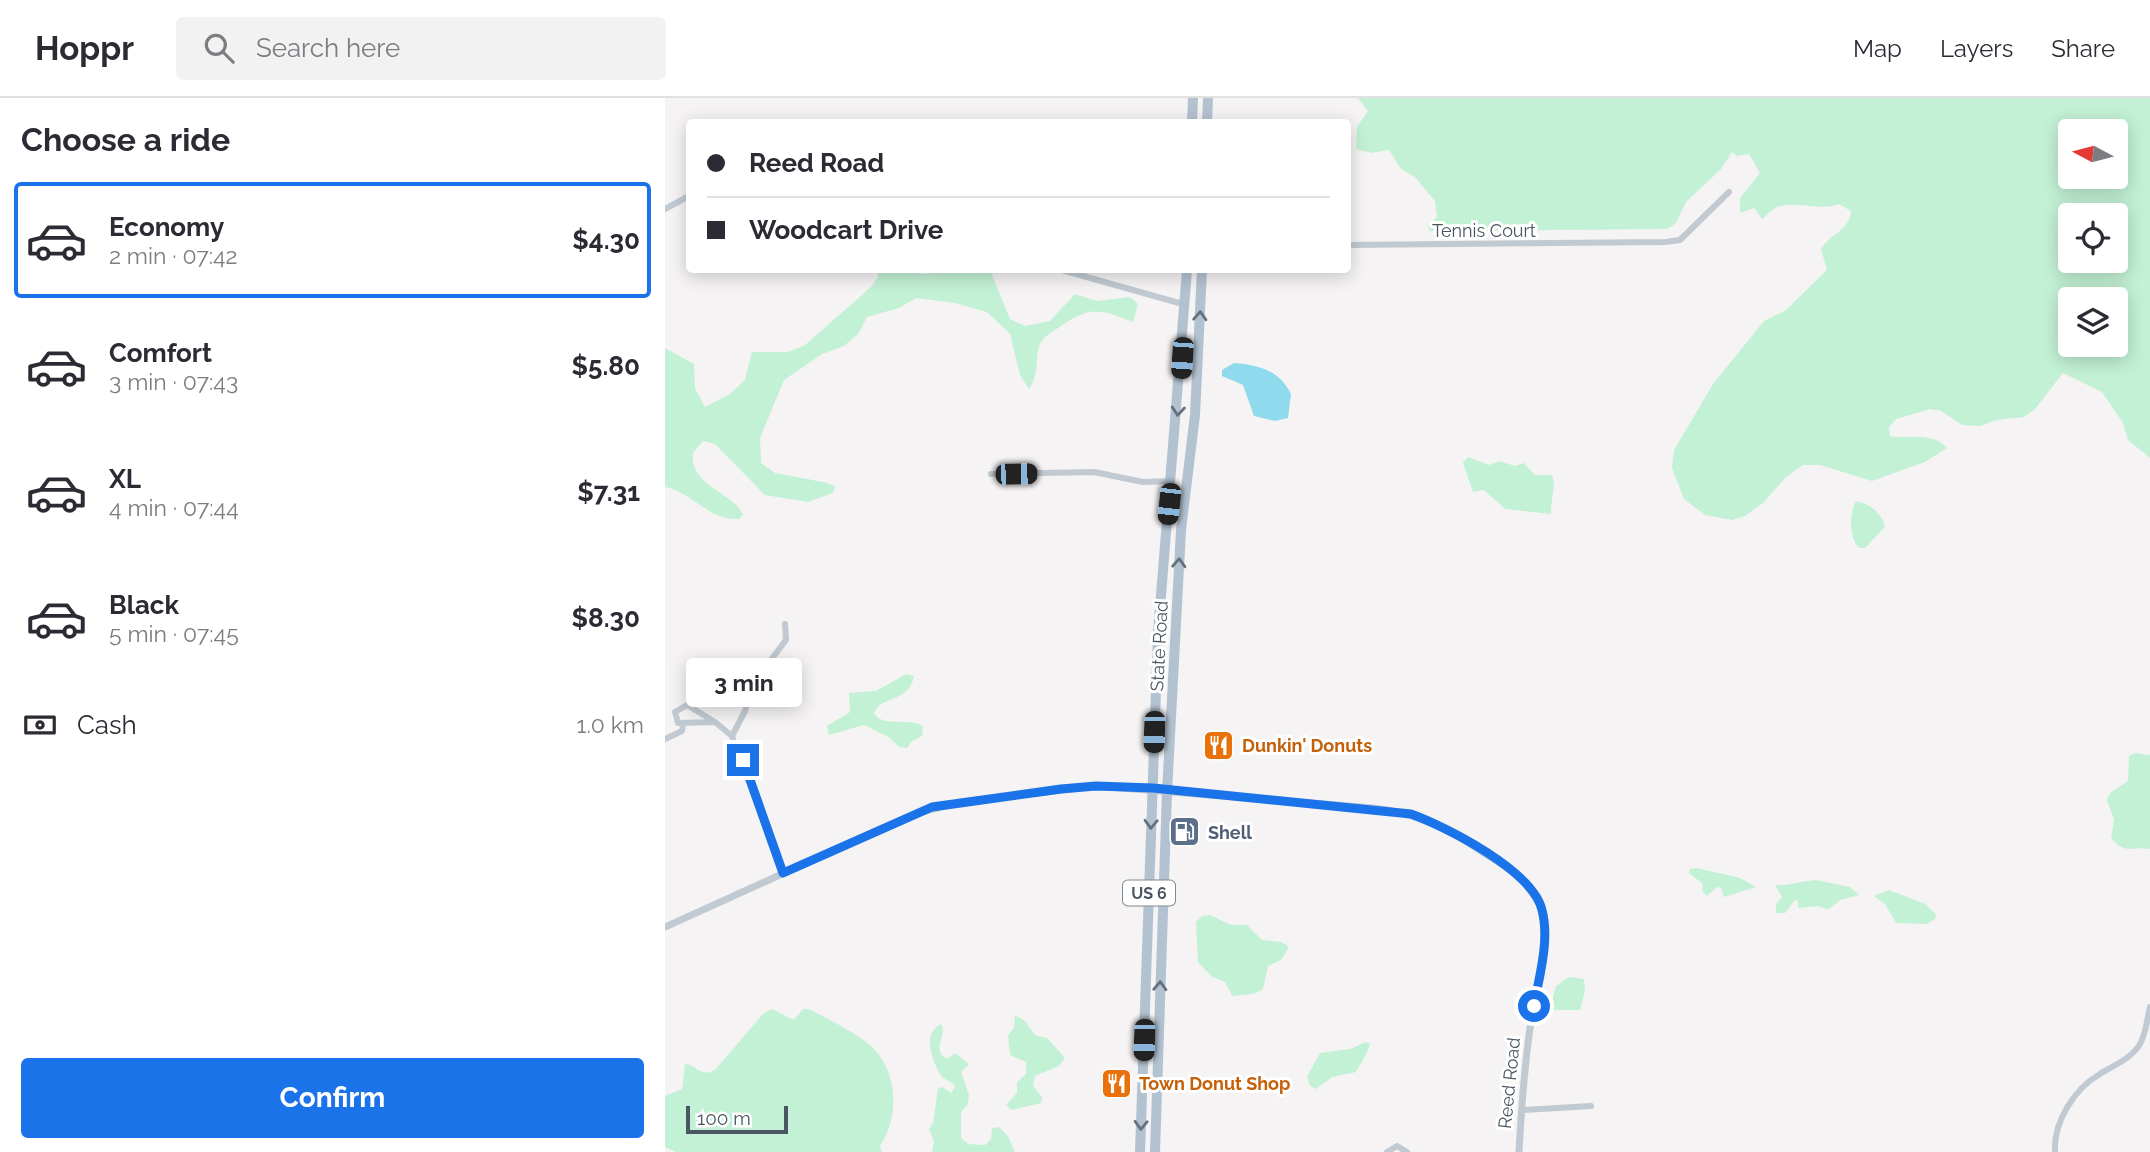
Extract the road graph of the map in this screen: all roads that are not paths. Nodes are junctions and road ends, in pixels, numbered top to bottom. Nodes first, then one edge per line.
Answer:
1 (1193, 98) edge
2 (1208, 98) edge
3 (1192, 119) edge
4 (1207, 119) edge
5 (1728, 192) dead end
6 (686, 198) edge
7 (665, 209) edge
8 (1351, 245) edge
9 (1073, 273) edge
10 (1187, 273) edge
11 (1202, 273) edge
12 (1186, 305) junction
13 (991, 474) dead end
14 (1171, 481) junction
15 (1167, 528) junction
16 (1181, 530) junction
17 (785, 624) dead end
18 (715, 722) junction
19 (683, 725) junction
20 (732, 736) junction
21 (665, 739) edge
22 (1153, 788) junction
23 (1167, 792) junction
24 (783, 873) junction
25 (665, 926) edge
26 (2150, 1007) edge
27 (1591, 1106) dead end
28 (1522, 1110) junction
29 (1140, 1152) edge
30 (1155, 1152) edge
31 (1387, 1152) edge
32 (1406, 1152) edge
33 (1519, 1152) edge
34 (2055, 1152) edge

1 - 3 main road
2 - 4 main road
5 - 8 street, Tennis Court
6 - 7 street
9 - 12 street
10 - 12 main road, State Road / US 6
16 -> 11 main road, State Road / US 6
12 -> 14 main road, State Road / US 6
13 - 14 street
14 - 15 main road, State Road / US 6
15 - 16 street
15 - 22 main road, State Road / US 6
23 -> 16 main road, State Road / US 6
17 - 20 street
18 - 19 street
18 - 19 street
18 - 20 street
19 - 21 street
20 - 24 street
22 - 23 street, Reed Road
22 - 24 street, Reed Road
22 -> 29 main road, State Road / US 6
23 - 28 street, Reed Road
30 -> 23 main road, State Road / US 6
24 - 25 street, Reed Road
26 - 34 street
27 - 28 street
28 - 33 street, Reed Road
31 - 32 street

